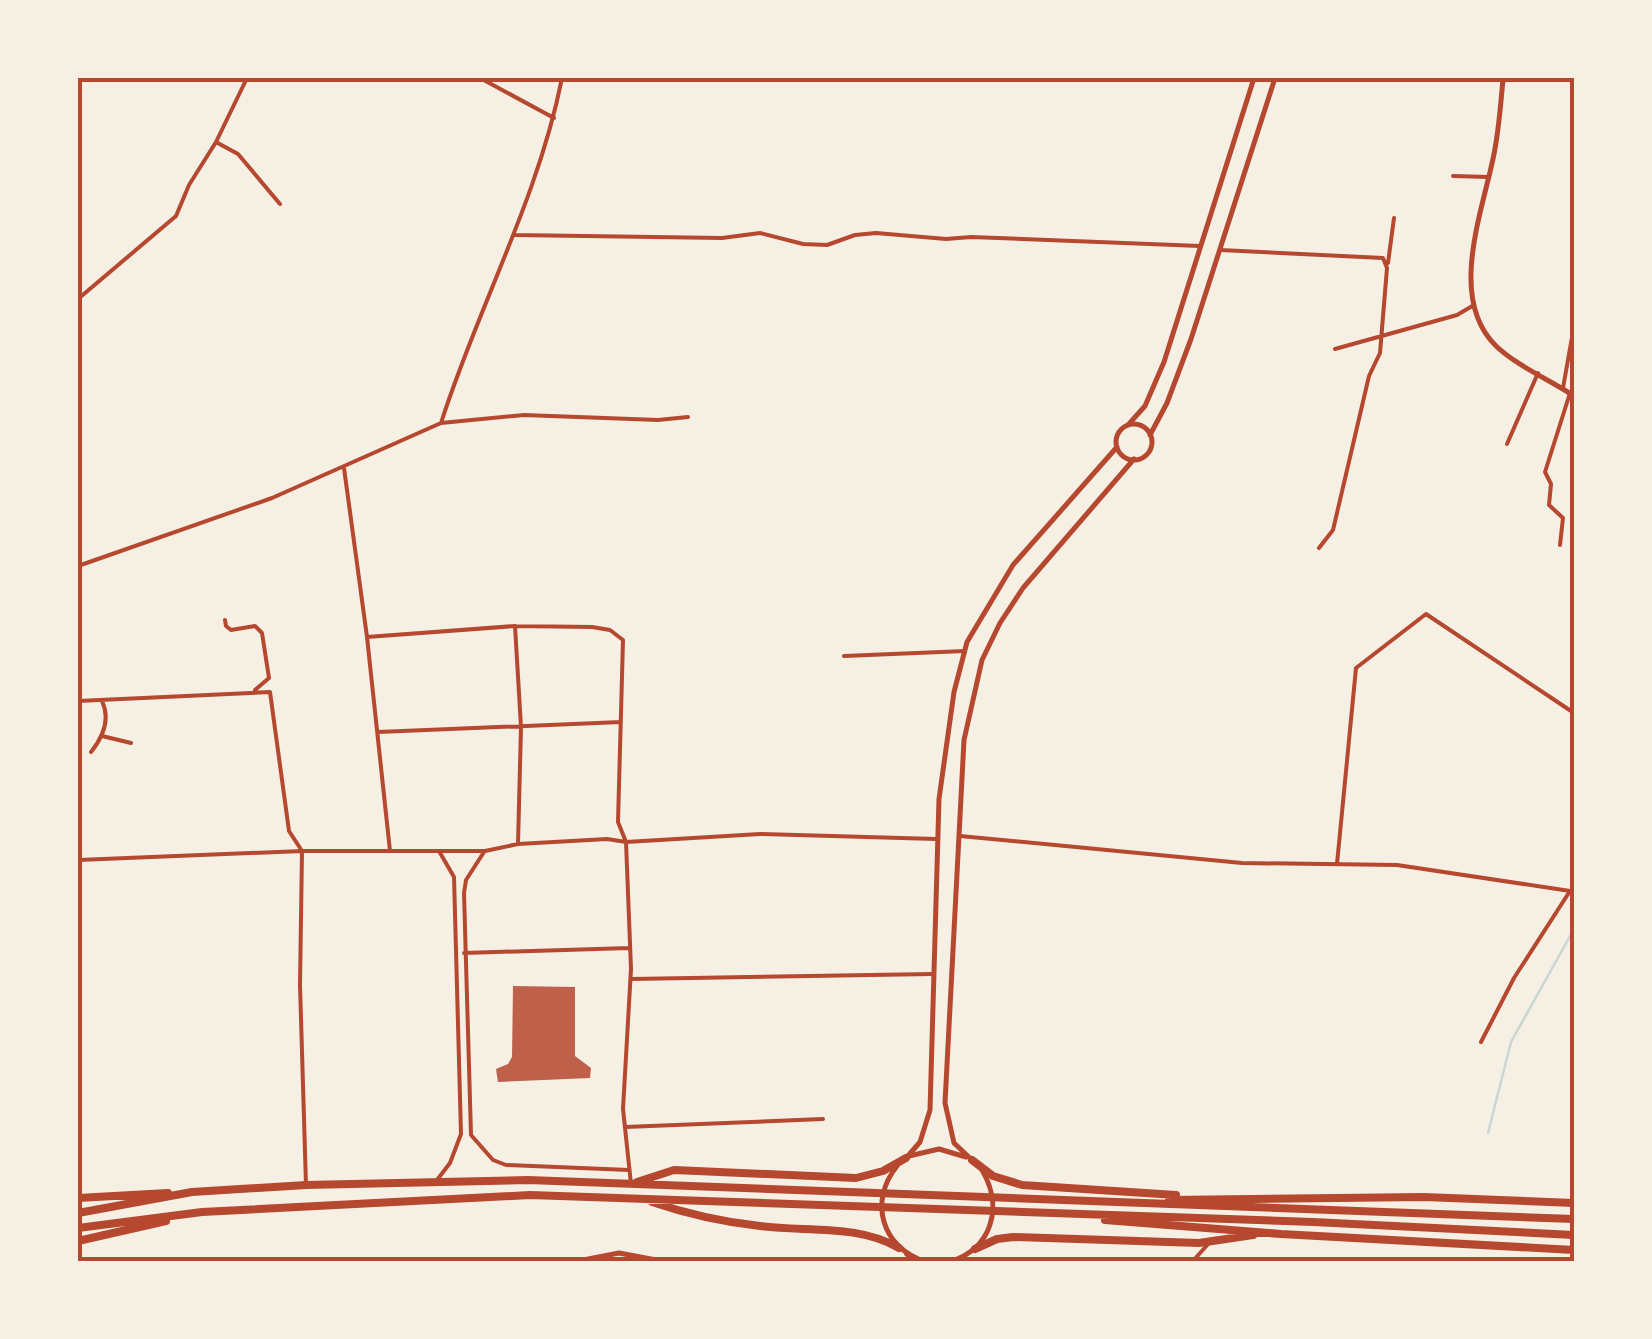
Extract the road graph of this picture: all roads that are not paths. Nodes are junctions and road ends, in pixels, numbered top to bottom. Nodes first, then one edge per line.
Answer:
1 (247, 78) edge
2 (480, 78) edge
3 (562, 78) edge
4 (1254, 78) edge
5 (1275, 78) edge
6 (1513, 78) edge
7 (1503, 79) edge
8 (554, 118) junction
9 (216, 142) junction
10 (1454, 176) dead end
11 (1489, 177) junction
12 (280, 204) dead end
13 (1394, 218) dead end
14 (515, 235) junction
15 (1200, 246) junction
16 (1220, 250) junction
17 (1387, 268) junction
18 (78, 299) edge
19 (1474, 305) junction
20 (1574, 326) edge
21 (1381, 335) junction
22 (1336, 349) dead end
23 (1538, 373) junction
24 (1569, 392) edge
25 (688, 416) dead end
26 (441, 423) junction
27 (1128, 425) junction
28 (1150, 435) junction
29 (1507, 444) dead end
30 (1117, 447) junction
31 (1134, 459) junction
32 (344, 468) junction
33 (1560, 545) dead end
34 (1319, 548) dead end
35 (78, 566) edge
36 (225, 620) dead end
37 (514, 626) junction
38 (368, 637) junction
39 (965, 651) junction
40 (844, 656) dead end
41 (251, 692) junction
42 (78, 701) edge
43 (102, 701) junction
44 (1574, 713) edge
45 (622, 722) junction
46 (522, 726) junction
47 (378, 732) junction
48 (102, 736) junction
49 (132, 744) dead end
50 (90, 752) dead end
51 (960, 836) junction
52 (936, 839) junction
53 (626, 842) junction
54 (518, 844) junction
55 (302, 850) junction
56 (439, 850) junction
57 (485, 850) junction
58 (390, 851) junction
59 (78, 860) edge
60 (1337, 864) junction
61 (1572, 890) edge
62 (629, 948) junction
63 (464, 953) junction
64 (933, 974) junction
65 (631, 978) junction
66 (1481, 1042) dead end
67 (823, 1119) dead end
68 (625, 1127) junction
69 (906, 1158) junction
70 (972, 1160) junction
71 (630, 1170) junction
72 (436, 1182) junction
73 (631, 1184) junction
74 (306, 1186) junction
75 (192, 1192) junction
76 (78, 1198) edge
77 (1226, 1198) junction
78 (643, 1199) junction
79 (1088, 1202) junction
80 (1574, 1202) edge
81 (202, 1212) junction
82 (1006, 1212) junction
83 (78, 1213) edge
84 (1574, 1218) edge
85 (78, 1228) edge
86 (1268, 1233) junction
87 (1574, 1235) edge
88 (78, 1241) edge
89 (1210, 1241) junction
90 (899, 1248) junction
91 (975, 1249) junction
92 (1574, 1250) edge
93 (619, 1253) junction
94 (573, 1262) edge
95 (622, 1262) edge
96 (667, 1262) edge
97 (913, 1262) edge
98 (926, 1262) edge
99 (948, 1262) edge
100 (963, 1262) edge
101 (1192, 1262) edge

1 - 9 street
2 - 8 street
3 - 8 street
4 - 15 street
5 - 16 street
6 - 7 street
7 - 11 street
8 - 14 street
9 - 12 street
9 - 18 street
10 - 11 street
11 - 19 street
13 - 17 street
14 - 15 street
14 - 26 street
15 - 27 street
16 - 17 street
16 - 28 street
17 - 21 street
19 - 21 street
19 - 23 street
20 - 24 street
21 - 22 street
21 - 34 street
23 - 24 street
23 - 29 street
24 - 33 street
25 - 26 street
26 - 32 street
27 - 28 street
27 - 30 street
28 - 31 street
30 - 31 street
30 - 39 street
31 - 51 street
32 - 35 street
32 - 38 street
36 - 41 street
37 - 38 street
37 - 45 street
37 - 46 street
38 - 47 street
39 - 40 street
39 - 52 street
41 - 43 street
41 - 55 street
42 - 43 street
43 - 48 street
44 - 60 street
45 - 46 street
45 - 53 street
46 - 47 street
46 - 54 street
47 - 58 street
48 - 49 street
48 - 50 street
51 - 60 street
51 - 70 street
52 - 53 street
52 - 64 street
53 - 54 street
53 - 62 street
54 - 57 street
55 - 58 street
55 - 59 street
55 - 74 street
56 - 57 street
56 - 58 street
56 - 72 street
57 - 63 street
60 - 61 street
61 - 66 street
62 - 63 street
62 - 65 street
63 - 71 street
64 - 65 street
64 - 69 street
65 - 68 street
67 - 68 street
68 - 71 street
69 - 70 street
69 - 73 highway
69 - 90 street
70 - 77 highway
70 - 91 street
71 - 73 street
72 - 73 highway
72 - 74 highway
73 - 79 highway
74 - 75 highway
75 - 76 highway
75 - 83 highway
77 - 79 highway
77 - 80 highway
78 - 81 highway
78 - 82 highway
78 - 90 highway
79 - 84 highway
81 - 85 highway
81 - 88 highway
82 - 86 highway
82 - 87 highway
86 - 89 highway
86 - 92 highway
89 - 91 highway
89 - 101 street
90 - 97 street
90 - 98 street
91 - 99 street
91 - 100 street
93 - 94 street
93 - 95 street
93 - 96 street

